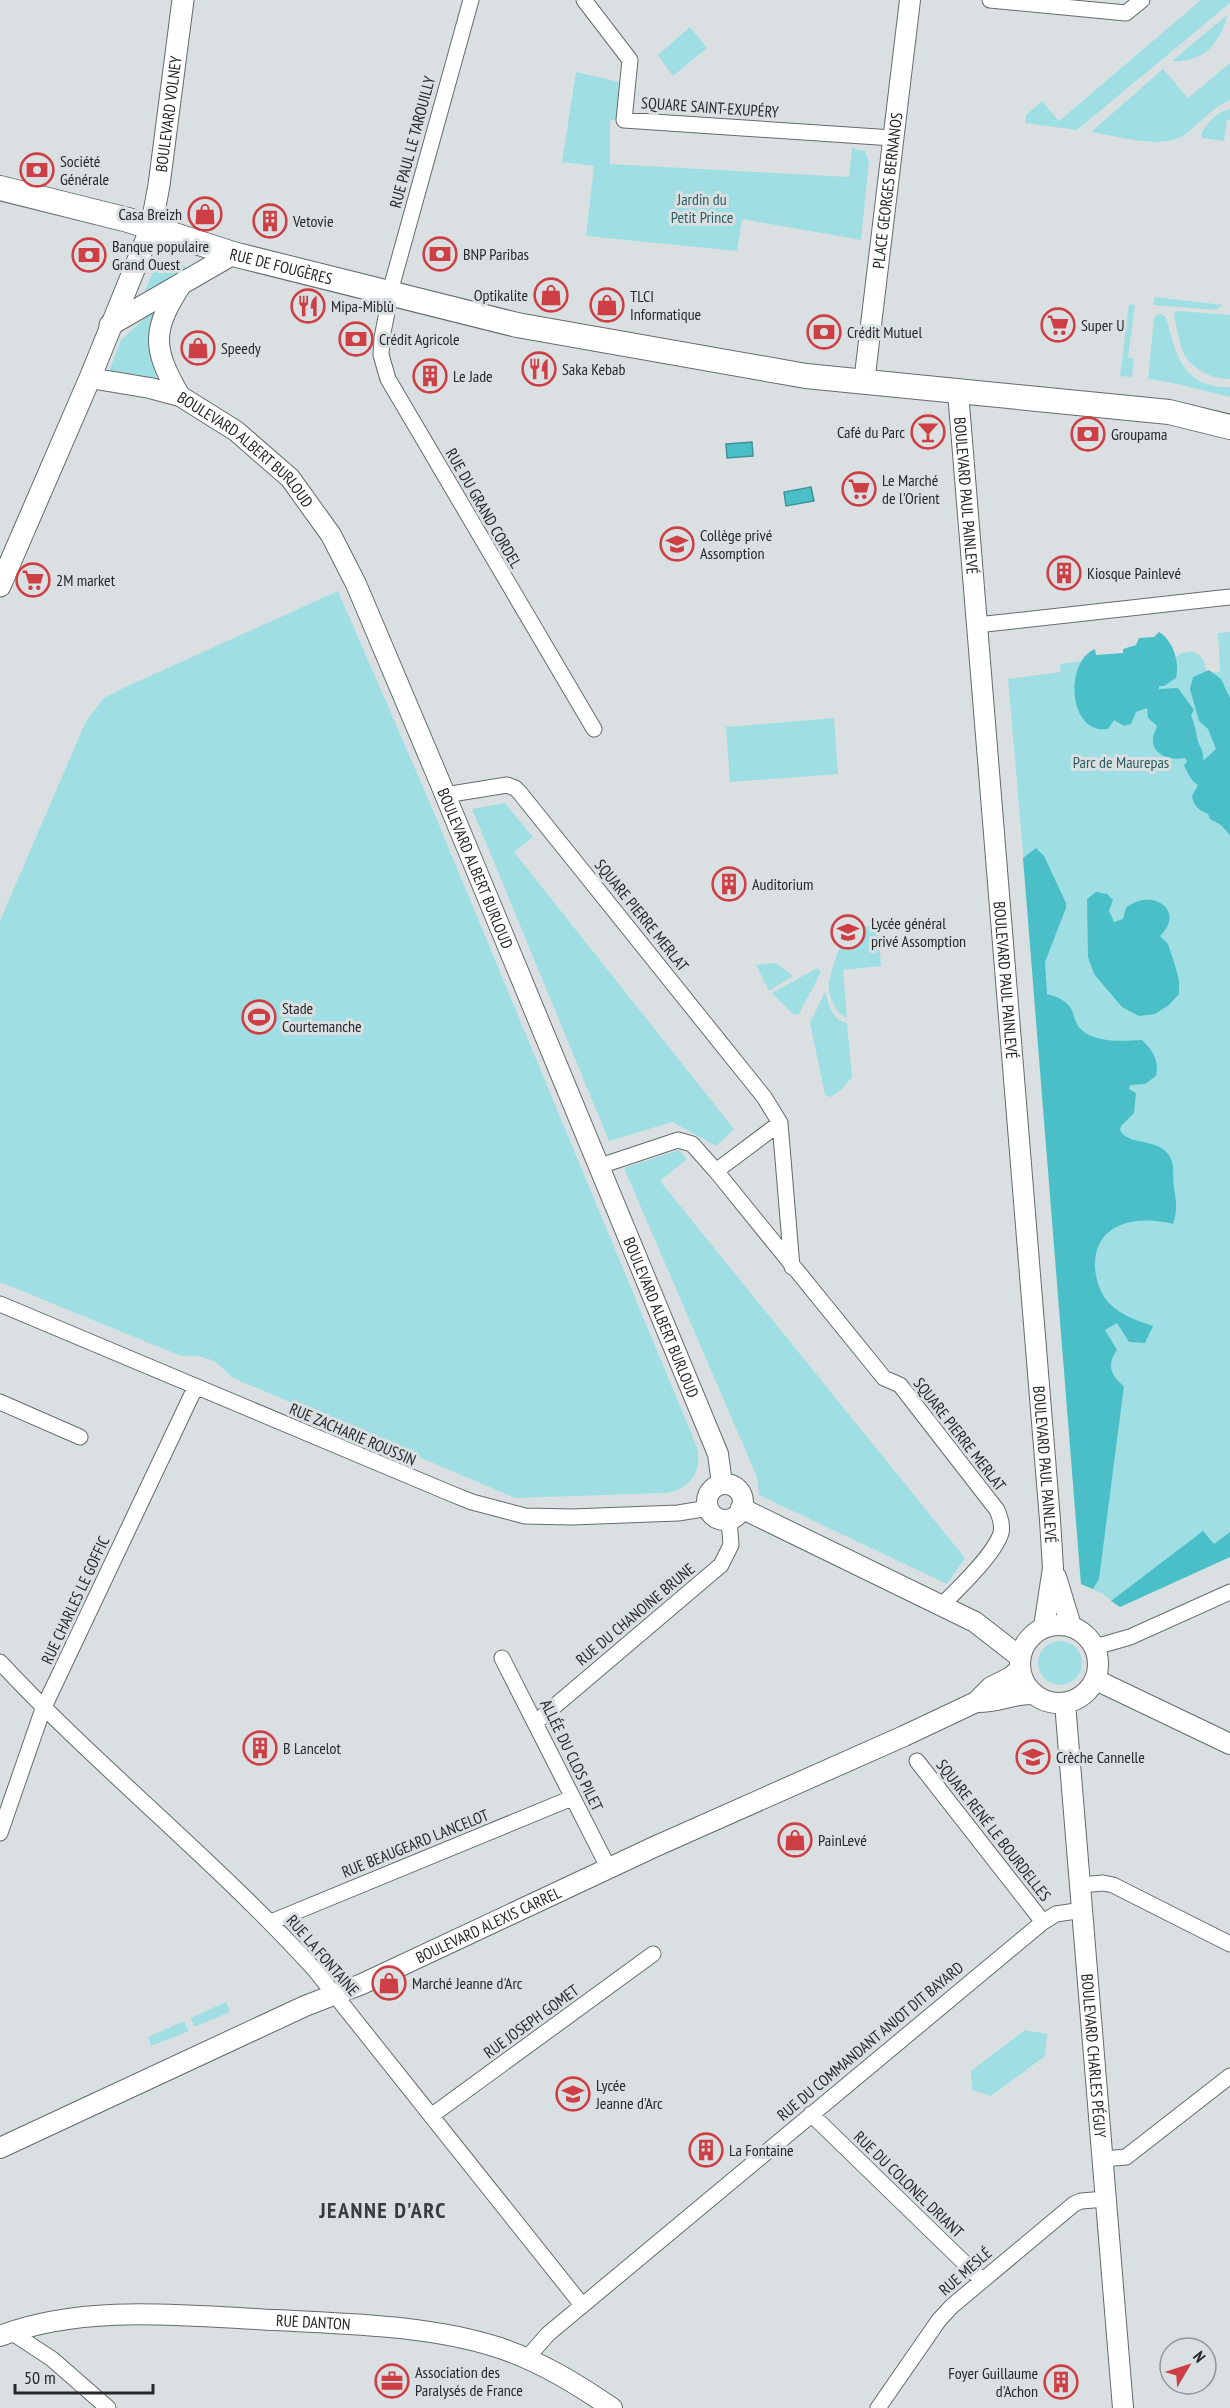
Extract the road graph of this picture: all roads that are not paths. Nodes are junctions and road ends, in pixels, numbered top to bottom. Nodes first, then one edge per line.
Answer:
1 (183, 0) edge
2 (471, 0) edge
3 (584, 0) edge
4 (910, 0) edge
5 (990, 0) edge
6 (1142, 0) edge
7 (893, 138) junction
8 (0, 188) edge
9 (151, 228) junction
10 (233, 254) junction
11 (183, 282) junction
12 (391, 294) junction
13 (110, 325) junction
14 (90, 378) junction
15 (864, 383) junction
16 (958, 392) junction
17 (180, 396) junction
18 (1230, 427) edge
19 (0, 586) edge
20 (1230, 597) edge
21 (977, 625) junction
22 (594, 729) dead end
23 (445, 795) junction
24 (780, 1123) junction
25 (600, 1166) junction
26 (716, 1171) junction
27 (792, 1267) junction
28 (0, 1304) edge
29 (195, 1388) junction
30 (0, 1402) edge
31 (81, 1437) dead end
32 (722, 1484) junction
33 (709, 1508) junction
34 (735, 1513) junction
35 (1053, 1568) junction
36 (1230, 1592) edge
37 (941, 1606) junction
38 (975, 1622) junction
39 (1071, 1626) junction
40 (1038, 1631) junction
41 (1095, 1647) junction
42 (502, 1658) dead end
43 (0, 1662) edge
44 (1020, 1663) junction
45 (1096, 1680) junction
46 (1034, 1694) junction
47 (976, 1702) junction
48 (1065, 1703) junction
49 (43, 1708) junction
50 (536, 1722) junction
51 (1230, 1744) edge
52 (917, 1761) dead end
53 (572, 1798) junction
54 (0, 1833) edge
55 (609, 1869) junction
56 (1081, 1885) junction
57 (1083, 1910) junction
58 (271, 1922) junction
59 (1043, 1922) junction
60 (1230, 1944) edge
61 (653, 1954) dead end
62 (334, 1995) junction
63 (1230, 2076) edge
64 (811, 2114) junction
65 (431, 2116) junction
66 (0, 2148) edge
67 (1102, 2159) junction
68 (1106, 2199) junction
69 (981, 2279) junction
70 (582, 2305) junction
71 (4, 2331) edge
72 (527, 2358) junction
73 (108, 2408) edge
74 (612, 2408) edge
75 (878, 2408) edge
76 (1123, 2408) edge

1 - 9 main road, BOULEVARD VOLNEY
2 - 12 street, RUE PAUL LE TAROUILLY
3 - 7 street, SQUARE SAINT-EXUPÉRY
4 - 7 street, PLACE GEORGES BERNANOS
5 - 6 street
7 - 15 street, PLACE GEORGES BERNANOS
8 - 9 main road, RUE DE FOUGÈRES
9 - 10 main road, RUE DE FOUGÈRES
9 - 13 main road, BOULEVARD VOLNEY
10 - 11 main road
10 - 12 main road, RUE DE FOUGÈRES
11 - 13 main road
11 - 17 street
12 - 15 main road, RUE DE FOUGÈRES
12 - 22 street, RUE DU GRAND CORDEL
13 - 14 main road, BOULEVARD VOLNEY
14 - 17 street, BOULEVARD ALBERT BURLOUD
14 - 19 main road, BOULEVARD VOLNEY
15 - 16 main road, RUE DE FOUGÈRES
16 - 18 main road, RUE DE FOUGÈRES
16 - 21 street, BOULEVARD PAUL PAINLEVÉ
17 - 23 street, BOULEVARD ALBERT BURLOUD
20 - 21 street
21 - 35 street, BOULEVARD PAUL PAINLEVÉ
23 - 24 street, SQUARE PIERRE MERLAT
23 - 25 street, BOULEVARD ALBERT BURLOUD
24 - 26 street
24 - 27 street, SQUARE PIERRE MERLAT
25 - 26 street, SQUARE PIERRE MERLAT
25 - 32 street, BOULEVARD ALBERT BURLOUD
26 - 27 street, SQUARE PIERRE MERLAT
27 - 37 street, SQUARE PIERRE MERLAT
28 - 29 street, RUE ZACHARIE ROUSSIN
29 - 33 street, RUE ZACHARIE ROUSSIN
29 - 49 street, RUE CHARLES LE GOFFIC
30 - 31 street
32 - 33 street
32 - 34 street
33 - 34 street
34 - 37 street
34 - 50 street, RUE DU CHANOINE BRUNE
35 - 39 street, BOULEVARD PAUL PAINLEVÉ
35 - 40 street, BOULEVARD PAUL PAINLEVÉ
36 - 41 street
37 - 38 street
38 - 40 street
38 - 44 street
39 - 40 street
39 - 41 street
40 - 44 street
41 - 45 street
42 - 50 street, ALLÉE DU CLOS PILET
43 - 49 street, RUE LA FONTAINE
44 - 46 street
44 - 47 street, BOULEVARD ALEXIS CARREL
45 - 48 street
45 - 51 street
46 - 47 street, BOULEVARD ALEXIS CARREL
46 - 48 street
47 - 55 street, BOULEVARD ALEXIS CARREL
48 - 56 street, BOULEVARD CHARLES PÉGUY
49 - 54 street, RUE CHARLES LE GOFFIC
49 - 58 street, RUE LA FONTAINE
50 - 53 street, ALLÉE DU CLOS PILET
52 - 59 street, SQUARE RENÉ LE BOURDELLES
53 - 55 street, ALLÉE DU CLOS PILET
53 - 58 street, RUE BEAUGEARD LANCELOT
55 - 62 street, BOULEVARD ALEXIS CARREL
56 - 57 street, BOULEVARD CHARLES PÉGUY
56 - 60 street
57 - 59 street, RUE DU COMMANDANT ANJOT DIT BAYARD
57 - 67 street, BOULEVARD CHARLES PÉGUY
58 - 62 street, RUE LA FONTAINE
59 - 64 street, RUE DU COMMANDANT ANJOT DIT BAYARD
61 - 65 street, RUE JOSEPH GOMET
62 - 65 street, RUE LA FONTAINE
62 - 66 street, BOULEVARD ALEXIS CARREL
63 - 67 street
64 - 69 street, RUE DU COLONEL DRIANT
64 - 70 street, RUE DU COMMANDANT ANJOT DIT BAYARD
65 - 70 street, RUE LA FONTAINE
67 - 68 street, BOULEVARD CHARLES PÉGUY
68 - 69 street, RUE MESLÉ
68 - 76 street, BOULEVARD CHARLES PÉGUY
69 - 75 street, RUE MESLÉ
70 - 72 street, RUE DU COMMANDANT ANJOT DIT BAYARD
71 - 72 street, RUE DANTON
71 - 73 street
72 - 74 street, RUE DANTON

